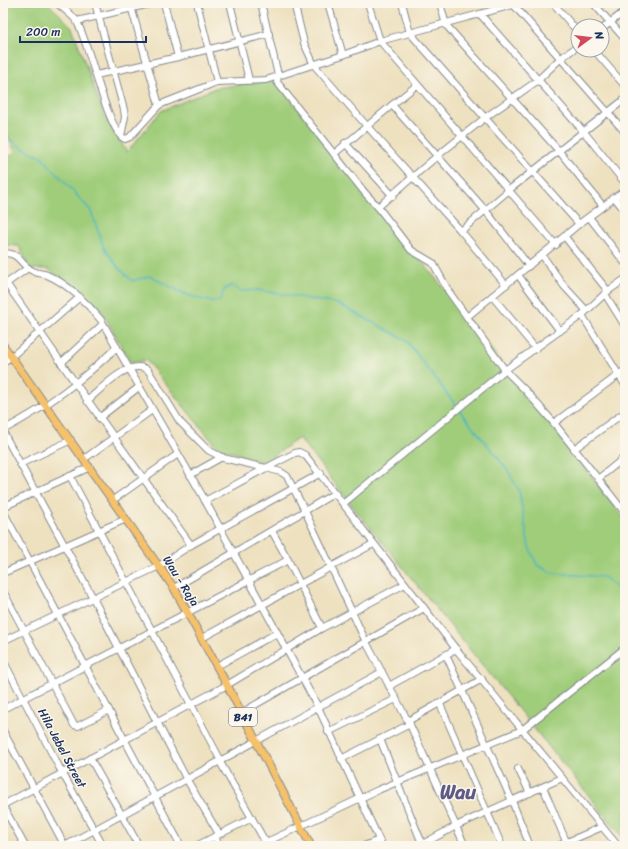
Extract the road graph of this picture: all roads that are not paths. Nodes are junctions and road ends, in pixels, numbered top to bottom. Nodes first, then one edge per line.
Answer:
1 (57, 3) edge
2 (66, 3) edge
3 (95, 3) edge
4 (154, 3) edge
5 (164, 3) edge
6 (197, 3) edge
7 (230, 3) edge
8 (261, 3) edge
9 (294, 3) edge
10 (328, 3) edge
11 (368, 3) edge
12 (402, 3) edge
13 (440, 3) edge
14 (520, 3) edge
15 (553, 3) edge
16 (593, 3) edge
17 (512, 4) edge
18 (131, 6) edge
19 (625, 11) edge
20 (69, 14) junction
21 (480, 14) junction
22 (98, 16) junction
23 (606, 18) edge
24 (77, 21) junction
25 (570, 23) edge
26 (610, 23) joint
27 (446, 25) junction
28 (410, 33) junction
29 (269, 34) junction
30 (625, 39) edge
31 (380, 41) junction
32 (239, 42) junction
33 (210, 49) junction
34 (570, 52) edge
35 (343, 56) junction
36 (178, 57) junction
37 (561, 58) junction
38 (601, 58) edge
39 (147, 64) junction
40 (314, 65) junction
41 (113, 72) junction
42 (96, 75) junction
43 (278, 75) junction
44 (249, 80) junction
45 (537, 81) junction
46 (217, 82) junction
47 (417, 85) junction
48 (625, 86) edge
49 (512, 98) junction
50 (625, 100) edge
51 (159, 105) junction
52 (392, 105) junction
53 (608, 112) junction
54 (486, 117) junction
55 (366, 125) junction
56 (584, 132) junction
57 (625, 132) edge
58 (121, 136) junction
59 (461, 137) junction
60 (345, 143) junction
61 (559, 151) junction
62 (334, 154) junction
63 (436, 156) junction
64 (534, 171) junction
65 (414, 176) junction
66 (625, 183) edge
67 (509, 190) junction
68 (625, 190) edge
69 (393, 196) junction
70 (614, 197) junction
71 (603, 206) junction
72 (378, 207) junction
73 (486, 211) junction
74 (625, 211) edge
75 (589, 217) junction
76 (579, 224) junction
77 (461, 231) junction
78 (565, 237) junction
79 (556, 245) junction
80 (3, 253) edge
81 (542, 255) junction
82 (625, 263) edge
83 (529, 266) junction
84 (28, 268) junction
85 (518, 275) junction
86 (625, 279) edge
87 (5, 284) edge
88 (506, 285) junction
89 (607, 292) junction
90 (492, 296) junction
91 (80, 297) junction
92 (584, 312) junction
93 (467, 317) junction
94 (103, 324) junction
95 (625, 326) edge
96 (560, 331) junction
97 (40, 332) junction
98 (3, 345) edge
99 (116, 348) junction
100 (536, 349) junction
101 (11, 357) junction
102 (3, 362) edge
103 (61, 363) junction
104 (128, 368) junction
105 (505, 370) junction
106 (625, 370) edge
107 (618, 375) junction
108 (76, 384) junction
109 (625, 385) edge
110 (139, 387) junction
111 (87, 401) junction
112 (46, 406) junction
113 (152, 410) junction
114 (625, 412) edge
115 (99, 418) junction
116 (554, 423) junction
117 (3, 431) edge
118 (113, 438) junction
119 (71, 440) junction
120 (574, 449) junction
121 (178, 454) junction
122 (222, 457) junction
123 (625, 458) edge
124 (84, 459) junction
125 (20, 464) junction
126 (90, 467) junction
127 (266, 468) junction
128 (321, 473) junction
129 (190, 475) junction
130 (70, 476) junction
131 (144, 478) junction
132 (598, 479) junction
133 (293, 488) junction
134 (36, 492) junction
135 (335, 493) junction
136 (113, 500) junction
137 (205, 501) junction
138 (344, 504) junction
139 (3, 507) edge
140 (3, 511) edge
141 (305, 511) junction
142 (625, 513) edge
143 (126, 519) junction
144 (221, 529) junction
145 (98, 530) junction
146 (272, 532) junction
147 (373, 544) junction
148 (64, 545) junction
149 (191, 545) junction
150 (233, 553) junction
151 (288, 560) junction
152 (30, 561) junction
153 (159, 566) junction
154 (332, 568) junction
155 (3, 573) edge
156 (249, 580) junction
157 (126, 582) junction
158 (405, 584) junction
159 (301, 585) junction
160 (174, 588) junction
161 (3, 591) edge
162 (93, 598) junction
163 (262, 605) junction
164 (424, 608) junction
165 (187, 612) junction
166 (352, 612) junction
167 (58, 614) junction
168 (322, 628) junction
169 (24, 630) junction
170 (152, 631) junction
171 (277, 632) junction
172 (202, 638) junction
173 (3, 641) edge
174 (366, 642) junction
175 (119, 648) junction
176 (625, 648) edge
177 (456, 649) junction
178 (287, 650) junction
179 (446, 655) junction
180 (3, 660) edge
181 (85, 666) junction
182 (217, 666) junction
183 (382, 672) junction
184 (302, 678) junction
185 (482, 679) junction
186 (52, 683) junction
187 (227, 685) junction
188 (389, 686) junction
189 (463, 690) junction
190 (23, 699) junction
191 (396, 700) junction
192 (191, 704) junction
193 (440, 704) junction
194 (318, 707) junction
195 (3, 709) edge
196 (108, 710) junction
197 (241, 713) junction
198 (158, 722) junction
199 (409, 723) junction
200 (522, 730) junction
201 (3, 731) edge
202 (328, 732) junction
203 (380, 739) junction
204 (124, 740) junction
205 (256, 742) junction
206 (486, 745) junction
207 (463, 755) junction
208 (90, 758) junction
209 (341, 760) junction
210 (220, 762) junction
211 (429, 768) junction
212 (518, 769) dead end
213 (62, 773) junction
214 (562, 778) junction
215 (187, 780) junction
216 (398, 782) junction
217 (543, 787) junction
218 (34, 788) junction
219 (530, 793) junction
220 (154, 798) junction
221 (360, 799) junction
222 (512, 801) junction
223 (3, 805) edge
224 (487, 811) junction
225 (123, 815) junction
226 (252, 818) junction
227 (456, 826) junction
228 (301, 827) junction
229 (602, 827) junction
230 (94, 830) junction
231 (217, 835) junction
232 (379, 840) junction
233 (270, 843) edge
234 (567, 844) edge
235 (421, 845) edge
236 (25, 846) edge
237 (65, 846) edge
238 (104, 846) edge
239 (139, 846) edge
240 (181, 846) edge
241 (196, 846) edge
242 (220, 846) edge
243 (258, 846) edge
244 (311, 846) edge
245 (364, 846) edge
246 (382, 846) edge
247 (465, 846) edge
248 (502, 846) edge
249 (530, 846) edge
250 (558, 846) edge
251 (618, 846) edge

1 - 20 street
2 - 20 street
3 - 22 street
4 - 18 street
5 - 36 street
6 - 33 street
7 - 32 street
8 - 29 street
9 - 40 street
10 - 35 street
11 - 31 street
12 - 28 street
13 - 27 street
14 - 17 street
15 - 25 street
16 - 23 street
17 - 21 street
17 - 37 street
18 - 22 street
18 - 39 street
19 - 26 street
20 - 24 street
21 - 27 street
21 - 45 street
22 - 24 street
22 - 41 street
24 - 42 street
26 - 30 street
27 - 28 street
27 - 49 street
28 - 31 street
28 - 54 street
29 - 32 street
29 - 43 street
31 - 35 street
31 - 47 street
32 - 33 street
32 - 44 street
33 - 36 street
33 - 46 street
34 - 37 street
35 - 40 street
36 - 39 street
37 - 45 street
37 - 53 street
38 - 48 street
39 - 41 street
39 - 51 street
40 - 43 street
40 - 55 street
41 - 42 street
41 - 58 street
42 - 58 street
43 - 44 street
43 - 62 street
44 - 46 street
45 - 49 street
45 - 56 street
46 - 51 street
47 - 52 street
47 - 59 street
49 - 54 street
49 - 61 street
50 - 53 street
51 - 58 street
52 - 55 street
52 - 63 street
53 - 56 street
53 - 57 street
54 - 59 street
54 - 64 street
55 - 60 street
55 - 65 street
56 - 61 street
56 - 66 street
59 - 63 street
59 - 67 street
60 - 62 street
60 - 69 street
61 - 64 street
61 - 71 street
62 - 72 street
63 - 65 street
63 - 73 street
64 - 67 street
64 - 76 street
65 - 69 street
65 - 77 street
67 - 73 street
67 - 79 street
68 - 70 street
69 - 72 street
70 - 71 street
70 - 74 street
71 - 75 street
72 - 93 street
73 - 77 street
73 - 83 street
75 - 76 street
75 - 82 street
76 - 78 street
77 - 88 street
78 - 79 street
78 - 89 street
79 - 81 street
80 - 84 street
81 - 83 street
81 - 92 street
83 - 85 street
84 - 87 street
84 - 91 street
85 - 88 street
85 - 96 street
86 - 89 street
87 - 97 street
88 - 90 street
89 - 92 street
89 - 95 street
90 - 93 street
90 - 100 street
91 - 94 street
91 - 97 street
92 - 96 street
92 - 107 street
93 - 105 street
94 - 99 street
94 - 103 street
96 - 100 street
97 - 101 street
97 - 103 street
98 - 101 main road, Wau - Raja / B41
99 - 104 street
99 - 108 street
100 - 105 street
101 - 102 street
101 - 112 main road, Wau - Raja / B41
103 - 108 street
104 - 110 street
104 - 111 street
104 - 122 street
105 - 116 street
105 - 138 street
106 - 107 street
107 - 109 street
107 - 116 street
108 - 111 street
108 - 112 street
110 - 113 street
110 - 115 street
111 - 115 street
112 - 117 street
112 - 119 main road, Wau - Raja / B41
113 - 118 street
113 - 121 street
114 - 120 street
115 - 118 street
116 - 120 street
117 - 125 street
118 - 124 street
118 - 131 street
119 - 124 main road, Wau - Raja / B41
119 - 125 street
120 - 132 street
121 - 129 street
121 - 131 street
122 - 127 street
122 - 129 street
123 - 132 street
124 - 126 main road, Wau - Raja / B41
125 - 134 street
126 - 130 street
126 - 136 main road, Wau - Raja / B41
127 - 128 street
127 - 133 street
127 - 137 street
128 - 133 street
128 - 135 street
129 - 137 street
130 - 134 street
130 - 145 street
131 - 136 street
131 - 149 street
132 - 142 street
133 - 141 street
133 - 144 street
134 - 139 street
134 - 148 street
135 - 138 street
135 - 141 street
136 - 143 main road, Wau - Raja / B41
137 - 144 street
138 - 147 street
140 - 152 street
141 - 146 street
141 - 154 street
143 - 145 street
143 - 153 main road, Wau - Raja / B41
144 - 149 street
144 - 150 street
145 - 148 street
145 - 157 street
146 - 150 street
146 - 151 street
147 - 154 street
147 - 158 street
148 - 152 street
148 - 162 street
149 - 153 street
150 - 156 street
150 - 160 street
151 - 156 street
151 - 159 street
152 - 155 street
152 - 167 street
153 - 157 street
153 - 160 main road, Wau - Raja / B41
154 - 159 street
154 - 166 street
156 - 163 street
156 - 165 street
157 - 162 street
157 - 170 street
158 - 164 street
158 - 166 street
159 - 163 street
159 - 168 street
160 - 165 main road, Wau - Raja / B41
161 - 169 street
162 - 167 street
162 - 175 street
163 - 171 street
163 - 172 street
164 - 174 street
164 - 177 street
165 - 170 street
165 - 172 main road, Wau - Raja / B41
166 - 168 street
166 - 174 street
167 - 169 street
167 - 181 street
168 - 178 street
169 - 173 street
169 - 186 street
170 - 175 street
170 - 192 street
171 - 178 street
171 - 182 street
172 - 182 main road, Wau - Raja / B41
174 - 183 street
174 - 184 street
175 - 181 street
175 - 198 street
176 - 200 street
177 - 179 street
177 - 185 street
178 - 184 street
178 - 187 street
179 - 188 street
179 - 189 street
180 - 190 street, Hila Jebel Street
181 - 186 street
181 - 196 street
182 - 187 main road, Wau - Raja / B41
183 - 188 street
183 - 194 street
184 - 194 street
184 - 197 street
185 - 189 street
185 - 200 street
186 - 190 street
186 - 196 street
187 - 192 street
187 - 197 main road, Wau - Raja / B41
188 - 191 street
189 - 193 street
189 - 206 street
190 - 195 street
190 - 213 street, Hila Jebel Street
191 - 199 street
191 - 202 street
192 - 198 street
192 - 210 street
193 - 199 street
193 - 207 street
194 - 202 street
194 - 205 street
196 - 204 street
197 - 205 main road, Wau - Raja / B41
198 - 204 street
198 - 215 street
199 - 203 street
199 - 211 street
200 - 206 street
200 - 214 street
201 - 218 street
202 - 209 street
203 - 209 street
203 - 216 street
204 - 208 street
204 - 220 street
205 - 210 street
205 - 228 main road, Wau - Raja / B41
206 - 207 street
206 - 222 street
207 - 211 street
207 - 224 street
208 - 213 street
208 - 225 street
209 - 221 street
210 - 215 street
210 - 226 street
211 - 216 street
211 - 227 street
212 - 219 street
213 - 218 street
213 - 230 street, Hila Jebel Street
214 - 217 street
214 - 229 street
215 - 220 street
215 - 231 street
216 - 221 street
216 - 235 street
217 - 219 street
217 - 234 street
218 - 223 street
218 - 237 street
219 - 222 street
220 - 225 street
220 - 240 street
221 - 228 street
221 - 232 street
222 - 224 street
222 - 249 street
223 - 236 street
224 - 227 street
224 - 248 street
225 - 230 street
225 - 239 street
226 - 231 street
226 - 233 street
227 - 235 street
227 - 247 street
228 - 233 street
228 - 244 main road, Wau - Raja / B41
229 - 234 street
229 - 251 street
230 - 237 street
230 - 238 street, Hila Jebel Street
231 - 241 street
231 - 242 street
232 - 245 street
232 - 246 street
233 - 243 street
234 - 250 street

